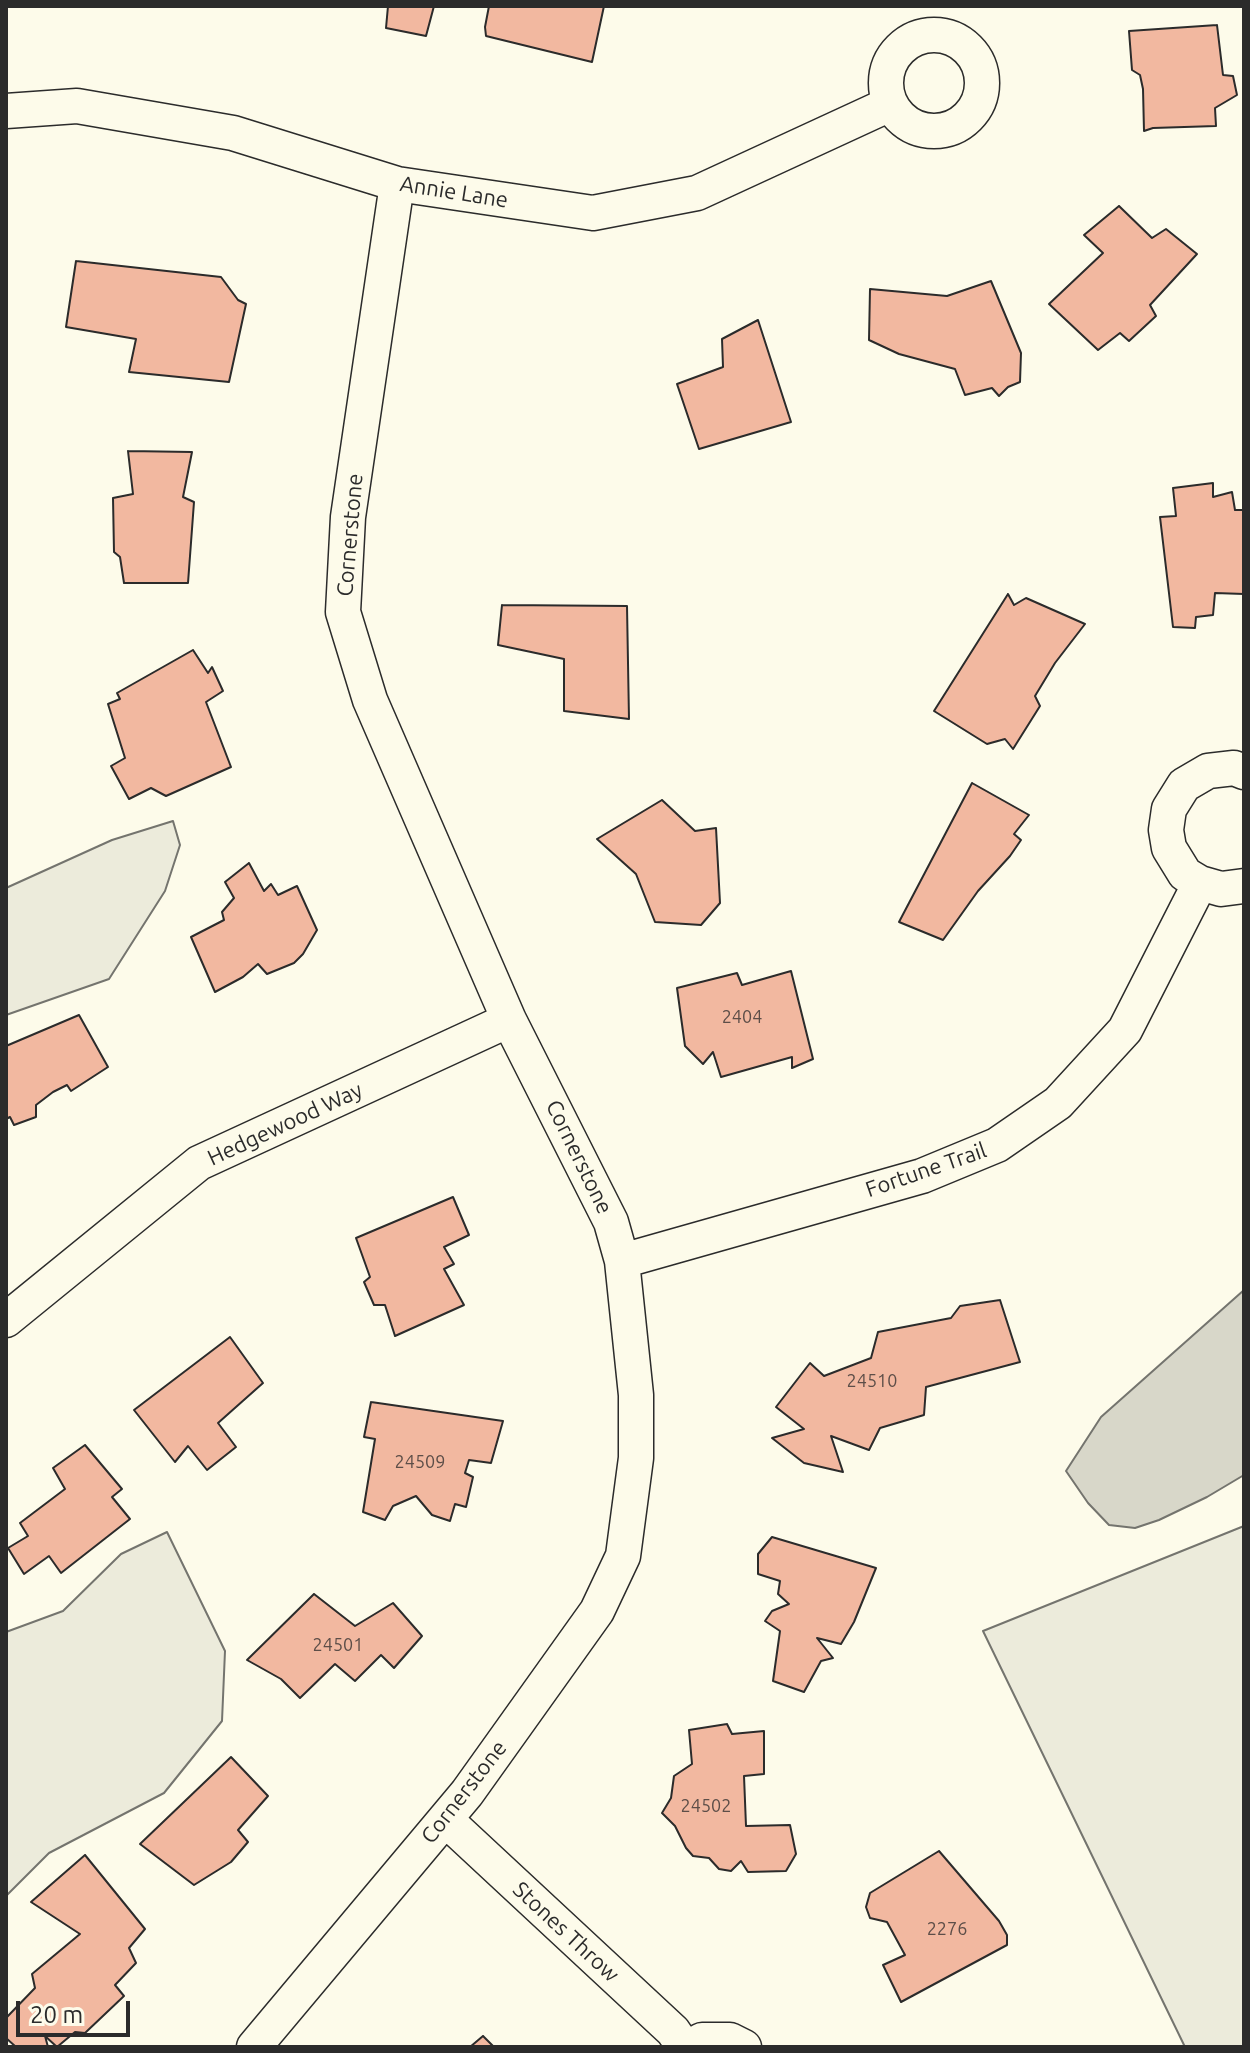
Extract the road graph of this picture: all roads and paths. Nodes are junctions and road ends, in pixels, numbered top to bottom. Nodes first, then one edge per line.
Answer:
1 (890, 104) dead end
2 (6, 111) edge
3 (397, 184) junction
4 (1244, 772) edge
5 (1200, 883) junction
6 (1244, 886) edge
7 (509, 1020) junction
8 (622, 1261) junction
9 (6, 1320) edge
10 (445, 1819) junction
11 (254, 2047) edge
12 (687, 2047) edge
13 (744, 2047) edge

1 - 3 street, Annie Lane
2 - 3 street, Annie Lane
3 - 7 street, Cornerstone
4 - 5 street
5 - 6 street
5 - 8 street, Fortune Trail
7 - 8 street, Cornerstone
7 - 9 street, Hedgewood Way
8 - 10 street, Cornerstone
10 - 11 street, Cornerstone
10 - 12 street, Stones Throw
12 - 13 street, Stones Throw

